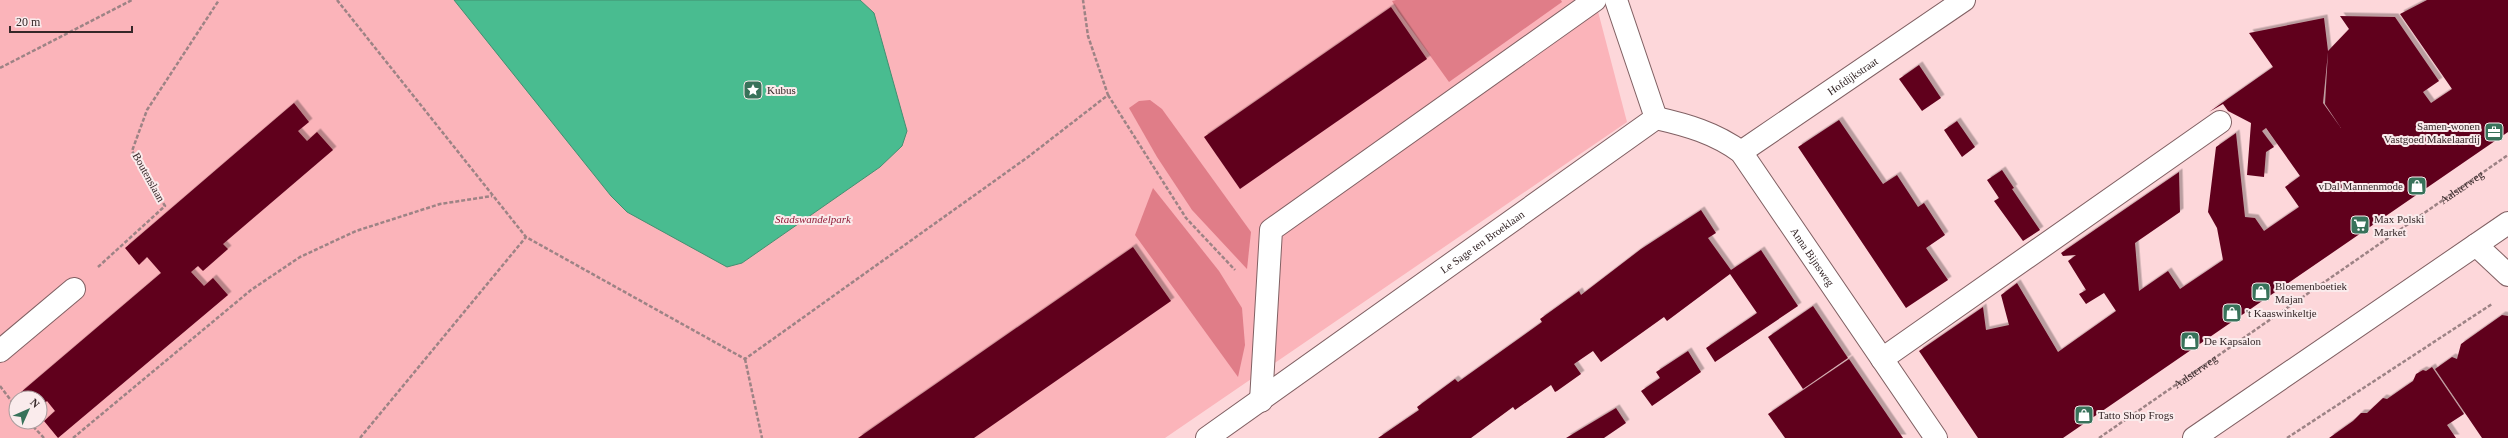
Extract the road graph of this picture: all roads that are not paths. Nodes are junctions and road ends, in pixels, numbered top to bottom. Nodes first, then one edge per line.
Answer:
1 (1595, 0) edge
2 (1616, 0) edge
3 (1964, 0) edge
4 (1656, 118) junction
5 (2220, 122) dead end
6 (1741, 152) junction
7 (2508, 223) edge
8 (2476, 245) junction
9 (2508, 275) edge
10 (74, 289) road end
11 (0, 351) edge
12 (1882, 359) junction
13 (1261, 400) junction
14 (1207, 438) edge
15 (1936, 438) edge
16 (2194, 438) edge

1 - 13 street
2 - 4 street
3 - 6 street, Hofdijkstraat
4 - 6 street, Anna Bijnsweg
4 - 13 street, Le Sage ten Broeklaan
5 - 12 street
6 - 12 street, Anna Bijnsweg
7 - 8 street
8 - 9 street
8 - 16 street
10 - 11 street
12 - 15 street, Anna Bijnsweg
13 - 14 street, Le Sage ten Broeklaan

